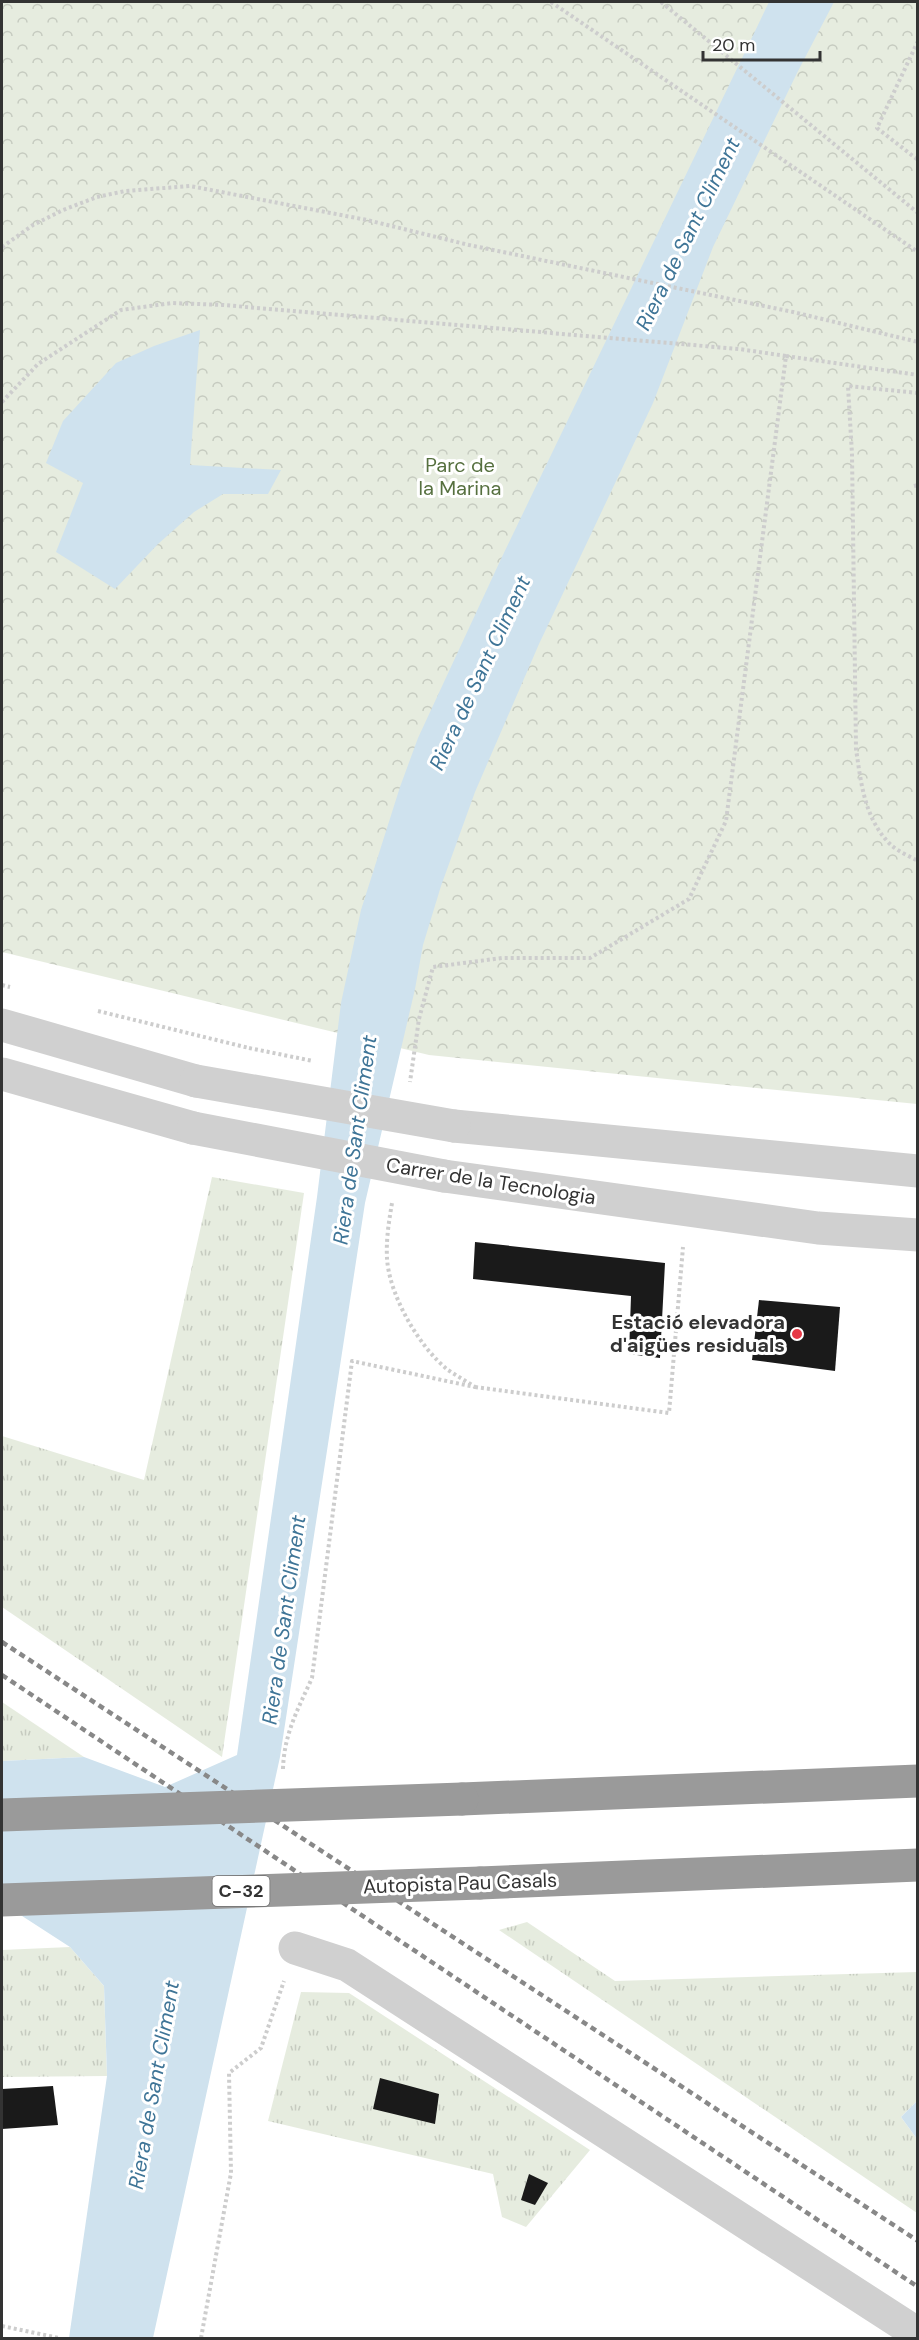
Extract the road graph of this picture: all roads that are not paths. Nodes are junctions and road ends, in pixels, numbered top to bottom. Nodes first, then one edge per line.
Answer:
1 (2, 1025) edge
2 (2, 1074) edge
3 (918, 1171) edge
4 (918, 1235) edge
5 (918, 1781) edge
6 (2, 1815) edge
7 (918, 1865) edge
8 (2, 1900) edge
9 (295, 1948) road end
10 (917, 2336) edge

1 - 3 street, bridge
2 - 4 street, Carrer de la Tecnologia, bridge
5 - 6 highway, bridge
7 - 8 highway, Autopista Pau Casals / C-32, bridge
9 - 10 street

